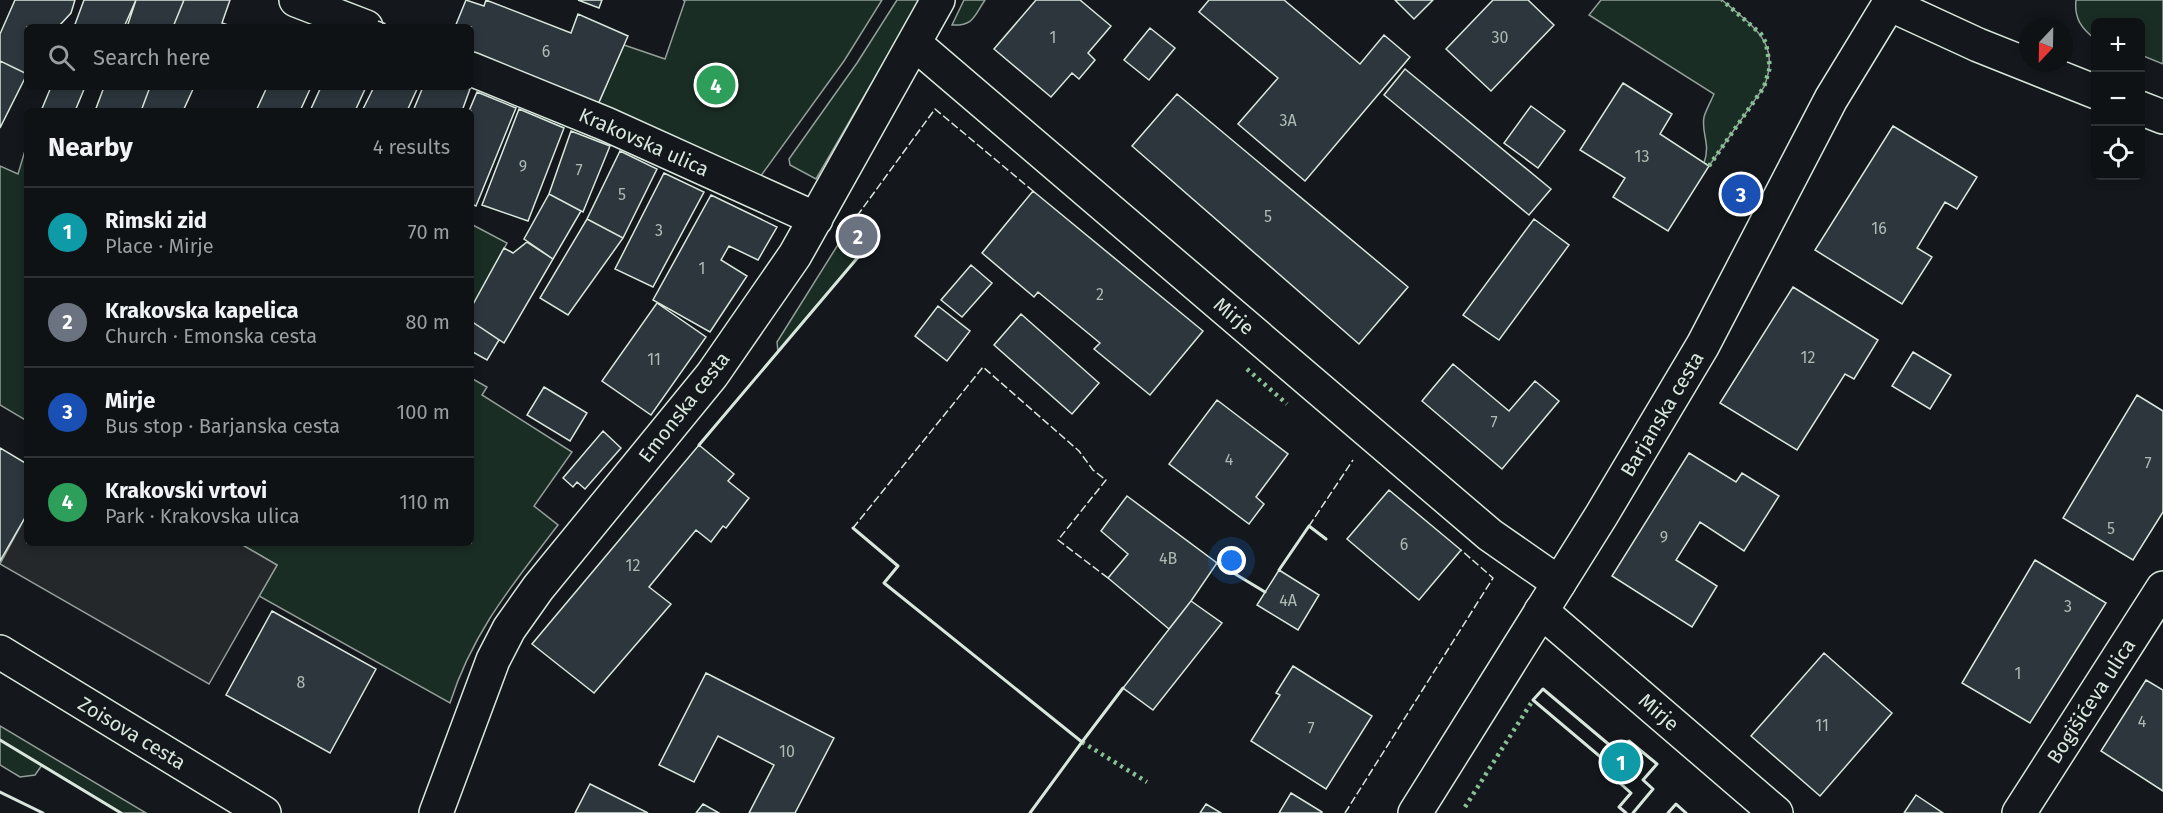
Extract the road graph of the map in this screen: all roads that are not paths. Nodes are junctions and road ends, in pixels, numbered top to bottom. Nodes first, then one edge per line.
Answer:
1 (296, 0) edge
2 (938, 0) edge
3 (1889, 1) edge
4 (358, 24) edge
5 (914, 43) junction
6 (474, 70) edge
7 (2091, 90) edge
8 (2145, 110) edge
9 (2163, 117) edge
10 (816, 219) junction
11 (1559, 583) junction
12 (2163, 588) edge
13 (1541, 611) junction
14 (0, 652) edge
15 (264, 813) edge
16 (435, 813) edge
17 (1415, 813) edge
18 (1776, 813) edge
19 (2019, 813) edge

1 - 4 street
2 - 5 street, Emonska cesta
3 - 7 street
3 - 11 street, Barjanska cesta
5 - 10 street, Emonska cesta
5 - 11 street, Mirje
6 - 10 street, Krakovska ulica
8 - 9 street
10 - 16 street, Emonska cesta
11 - 13 street, Barjanska cesta
12 - 19 street, Bogišićeva ulica
13 - 17 street, Barjanska cesta
13 - 18 street, Mirje
14 - 15 street, Zoisova cesta

